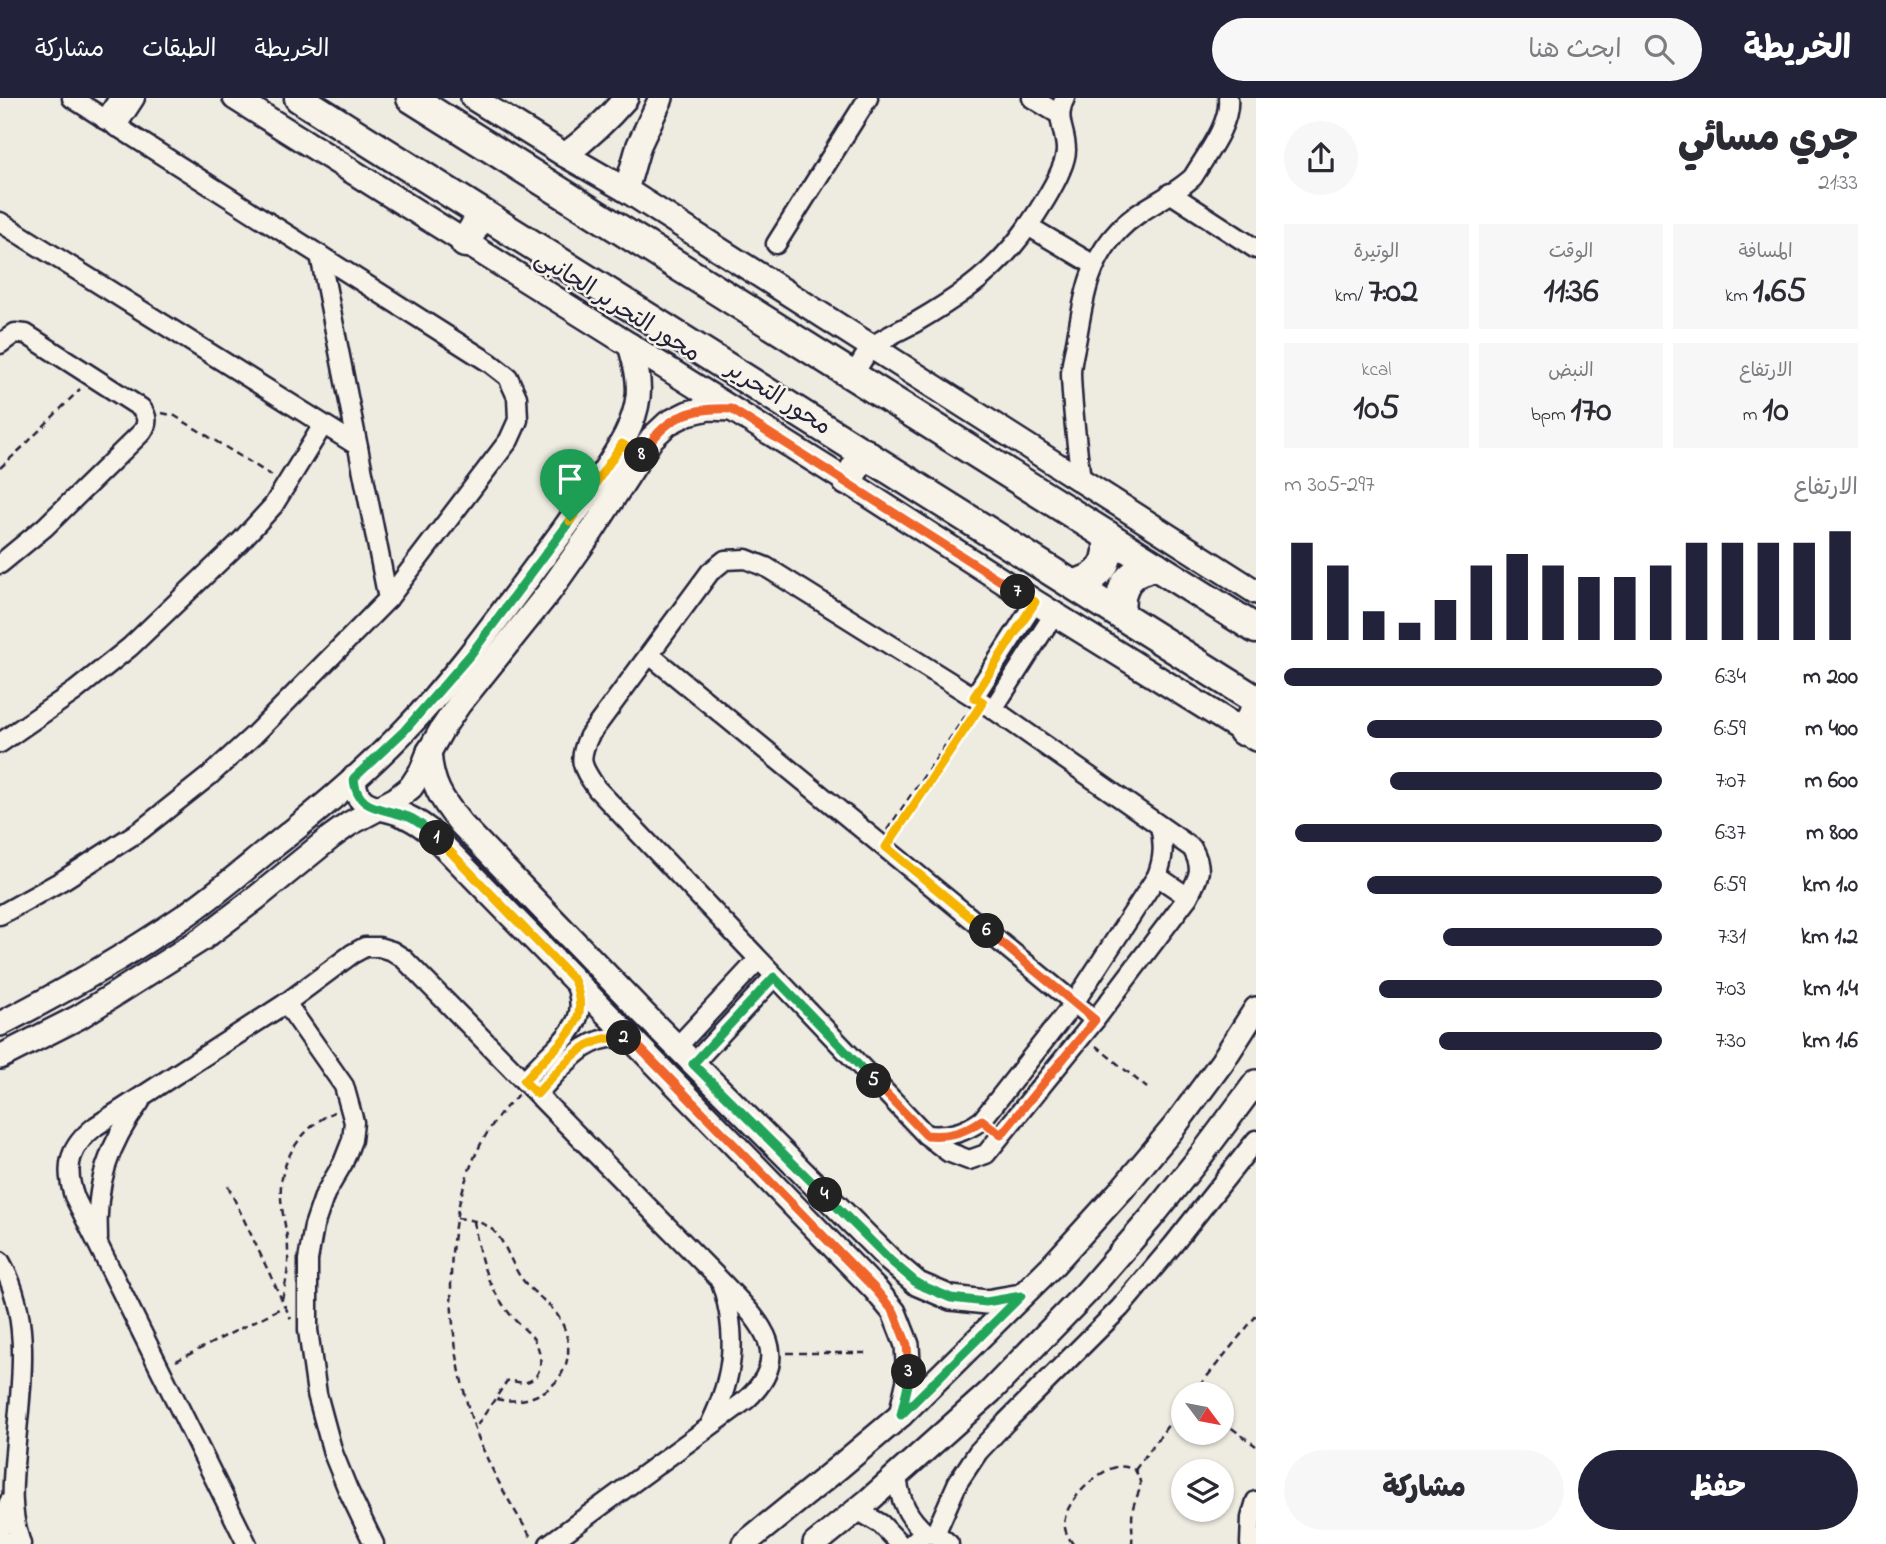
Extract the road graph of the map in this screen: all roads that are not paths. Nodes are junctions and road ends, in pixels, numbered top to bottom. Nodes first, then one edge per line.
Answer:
1 (72, 98) edge
2 (119, 98) edge
3 (135, 98) edge
4 (235, 98) edge
5 (299, 98) edge
6 (411, 98) edge
7 (473, 98) edge
8 (626, 98) edge
9 (661, 98) edge
10 (868, 98) edge
11 (1032, 98) edge
12 (1228, 98) edge
13 (1062, 106) edge
14 (111, 123) junction
15 (565, 155) junction
16 (626, 190) junction
17 (1170, 193) junction
18 (482, 214) junction
19 (0, 222) edge
20 (1028, 226) junction
21 (465, 243) junction
22 (776, 244) dead end
23 (1256, 249) edge
24 (320, 255) junction
25 (1094, 265) junction
26 (0, 344) edge
27 (630, 345) junction
28 (873, 346) junction
29 (853, 376) junction
30 (731, 409) junction
31 (323, 425) junction
32 (622, 444) junction
33 (358, 446) junction
34 (865, 453) junction
35 (641, 457) junction
36 (1081, 480) junction
37 (847, 481) junction
38 (1107, 535) junction
39 (0, 564) edge
40 (1156, 566) junction
41 (1073, 584) junction
42 (1256, 592) edge
43 (388, 599) junction
44 (1044, 608) junction
45 (1121, 615) junction
46 (1256, 629) edge
47 (650, 655) junction
48 (1256, 700) edge
49 (982, 702) junction
50 (1252, 726) edge
51 (404, 731) junction
52 (0, 743) edge
53 (429, 752) junction
54 (354, 778) junction
55 (378, 808) junction
56 (1160, 826) junction
57 (1157, 876) junction
58 (1188, 897) junction
59 (0, 915) edge
60 (758, 960) junction
61 (774, 977) junction
62 (574, 980) junction
63 (286, 1003) junction
64 (1074, 1003) junction
65 (1256, 1009) edge
66 (1095, 1020) junction
67 (0, 1024) edge
68 (631, 1039) junction
69 (677, 1047) junction
70 (0, 1057) edge
71 (693, 1064) junction
72 (1256, 1082) edge
73 (530, 1087) junction
74 (145, 1094) junction
75 (982, 1120) junction
76 (926, 1135) junction
77 (1001, 1135) junction
78 (1256, 1140) edge
79 (99, 1246) junction
80 (0, 1261) edge
81 (721, 1281) junction
82 (1021, 1296) junction
83 (901, 1415) junction
84 (710, 1425) junction
85 (897, 1475) junction
86 (12, 1495) junction
87 (1256, 1501) edge
88 (857, 1510) junction
89 (0, 1529) edge
90 (937, 1537) edge
91 (0, 1543) edge
92 (21, 1544) edge
93 (247, 1544) edge
94 (374, 1544) edge
95 (546, 1544) edge
96 (744, 1544) edge
97 (815, 1544) edge
98 (900, 1544) edge
99 (911, 1544) edge
100 (1250, 1544) edge

1 - 14 street
2 - 14 street
3 - 14 street
4 - 21 street, محور التحرير الجانبى
5 - 18 main road, محور التحرير
6 - 29 main road
7 - 15 street
8 - 15 street
9 - 16 street
10 - 22 street
11 - 13 street
12 - 17 street
13 - 20 street
14 - 24 street
15 - 16 street
16 - 28 street
17 - 23 street
17 - 25 street
18 - 21 main road
18 - 34 main road, محور التحرير
19 - 31 street
20 - 25 street
20 - 28 street
21 - 27 street, محور التحرير الجانبى
24 - 33 street
24 - 43 street
25 - 36 street
26 - 39 street
27 - 30 street, محور التحرير الجانبى
27 - 32 street
28 - 29 street
28 - 36 street
29 - 38 main road
30 - 35 street
30 - 37 street, محور التحرير الجانبى
31 - 33 street
31 - 52 street
32 - 35 street
32 - 51 street
33 - 43 street
34 - 37 main road
34 - 41 main road, محور التحرير
35 - 53 street
36 - 42 street
37 - 44 street, محور التحرير الجانبى
38 - 40 main road
38 - 41 main road
40 - 45 main road
40 - 46 main road
41 - 45 main road, محور التحرير
43 - 59 street
44 - 49 street
44 - 50 street, محور التحرير الجانبى
45 - 48 main road, محور التحرير
47 - 49 street
47 - 60 street
47 - 64 street
49 - 56 street
51 - 53 street
51 - 54 street
53 - 55 street
53 - 69 street
54 - 55 street
54 - 67 street
55 - 62 street
55 - 70 street
56 - 57 street
56 - 58 street
57 - 58 street
57 - 64 street
58 - 66 street
60 - 61 street
60 - 69 street
61 - 71 street
61 - 76 street
62 - 68 street
62 - 73 street
63 - 73 street
63 - 74 street
63 - 94 street
64 - 66 street
64 - 75 street
65 - 82 street
66 - 77 street
68 - 73 street
68 - 83 street
69 - 71 street
71 - 82 street
72 - 85 street
73 - 81 street
74 - 79 street
74 - 79 street
75 - 76 street
75 - 77 street
76 - 77 street
78 - 90 street
79 - 93 street
80 - 86 street
81 - 84 street
81 - 84 street
82 - 83 street
83 - 96 street
84 - 95 street
85 - 88 street
85 - 90 street
86 - 89 street
86 - 92 street
87 - 100 street
88 - 97 street
88 - 98 street
90 - 99 street
91 - 92 street

